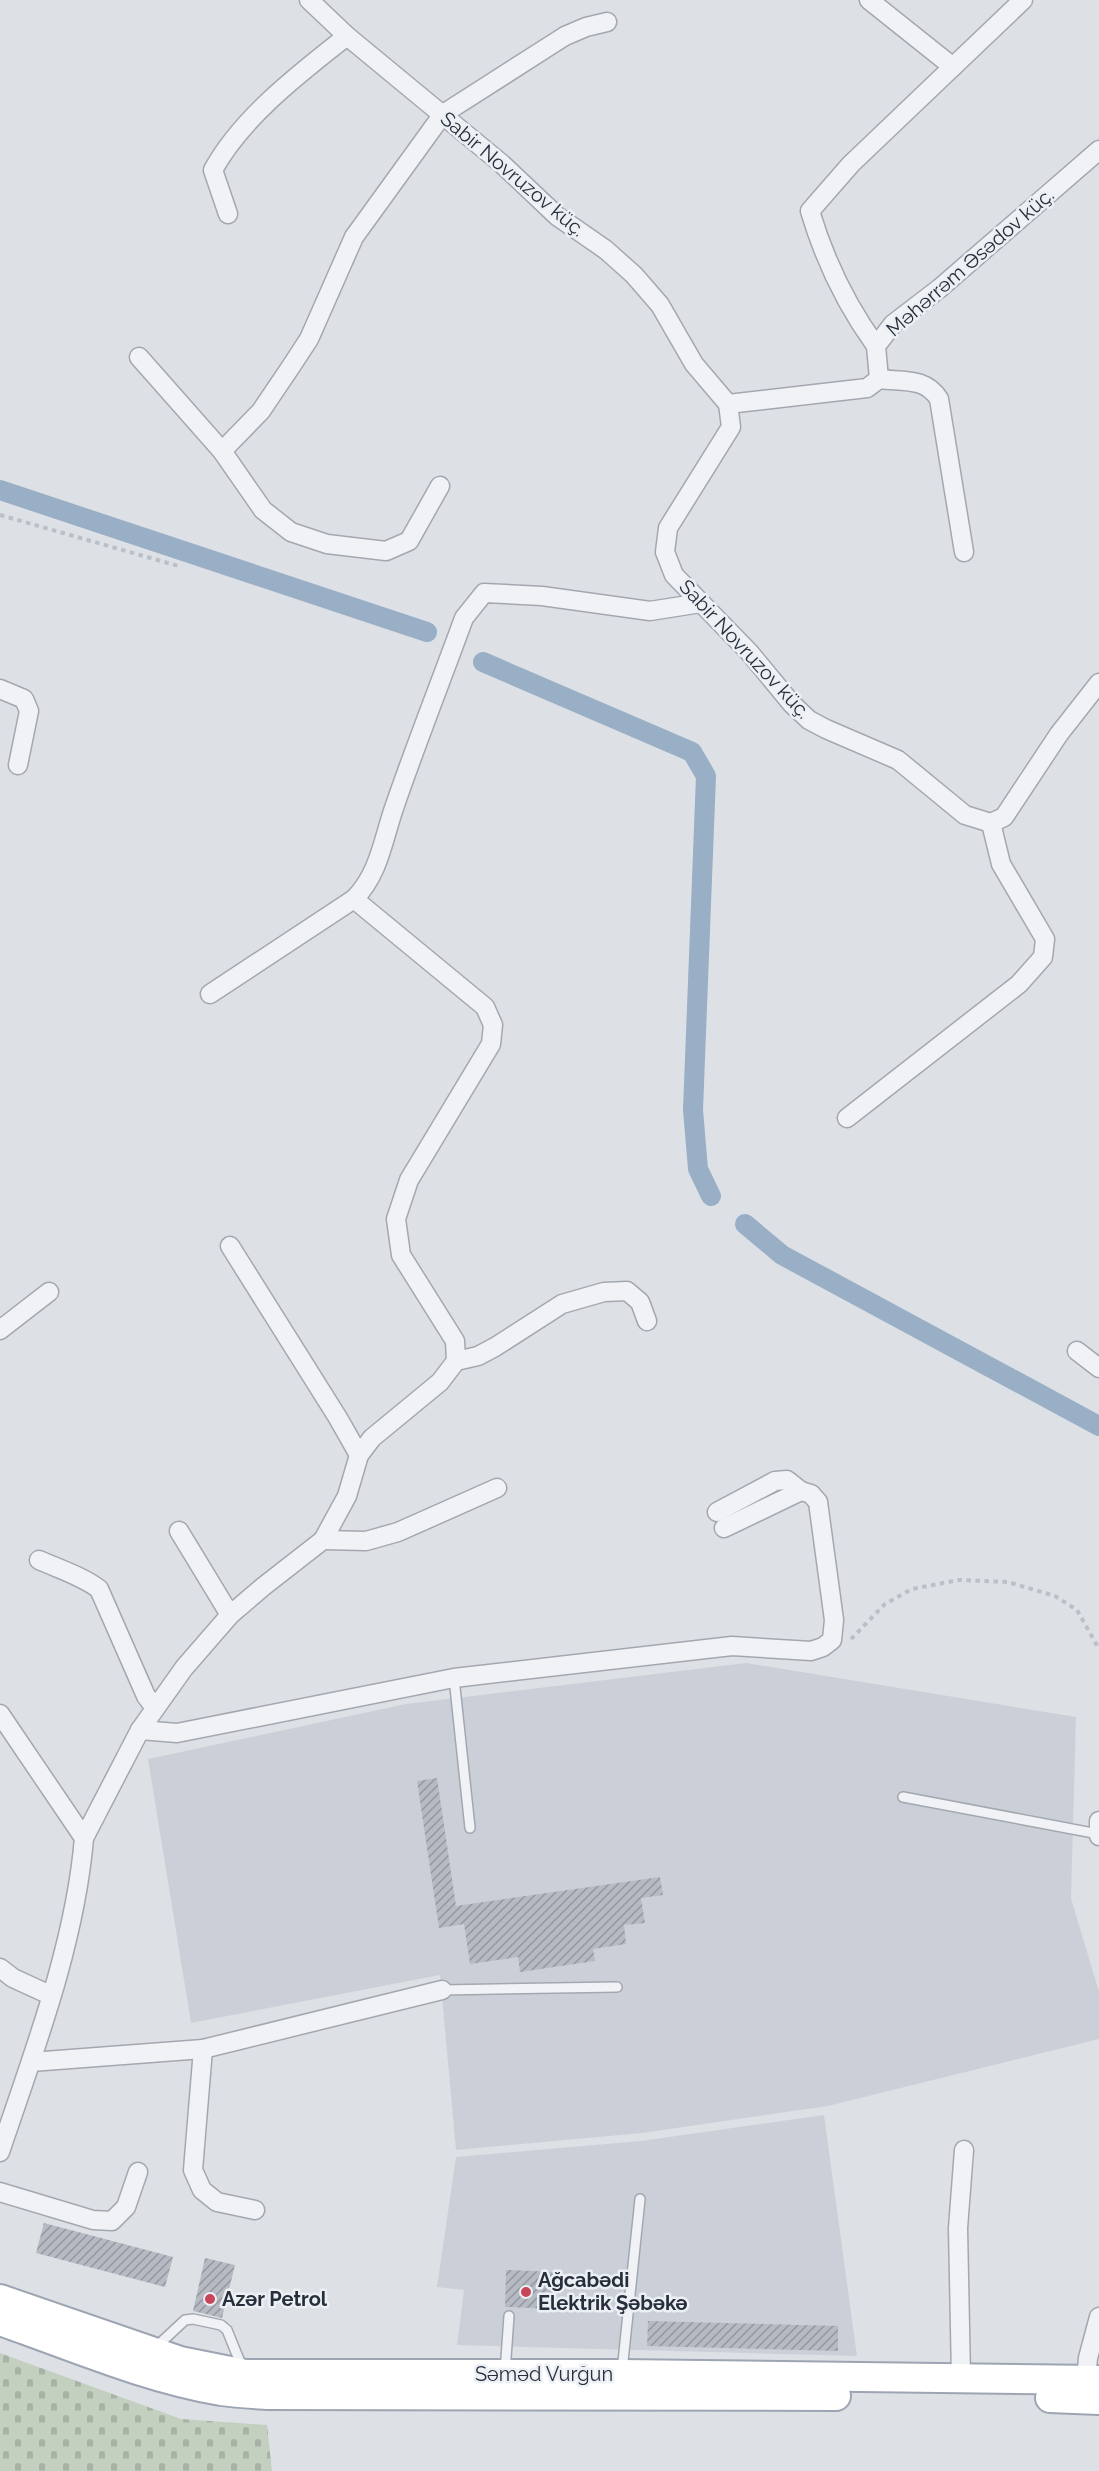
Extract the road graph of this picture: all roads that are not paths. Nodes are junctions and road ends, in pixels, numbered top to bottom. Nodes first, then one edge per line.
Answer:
1 (309, 0) edge
2 (869, 0) edge
3 (1023, 0) edge
4 (607, 22) dead end
5 (347, 36) junction
6 (953, 67) junction
7 (442, 114) junction
8 (1099, 150) edge
9 (228, 214) dead end
10 (876, 346) junction
11 (139, 357) dead end
12 (879, 380) junction
13 (728, 404) junction
14 (222, 451) junction
15 (440, 486) dead end
16 (964, 552) dead end
17 (701, 603) junction
18 (0, 689) edge
19 (1096, 696) edge
20 (18, 765) dead end
21 (991, 824) junction
22 (354, 899) junction
23 (210, 994) dead end
24 (847, 1118) dead end
25 (230, 1246) dead end
26 (49, 1292) dead end
27 (647, 1321) dead end
28 (0, 1330) edge
29 (1077, 1351) dead end
30 (456, 1361) junction
31 (1099, 1368) edge
32 (359, 1455) junction
33 (497, 1488) dead end
34 (720, 1520) dead end
35 (179, 1532) dead end
36 (323, 1540) junction
37 (39, 1560) dead end
38 (230, 1615) junction
39 (454, 1678) junction
40 (155, 1708) junction
41 (0, 1714) edge
42 (140, 1730) junction
43 (903, 1797) dead end
44 (1099, 1821) edge
45 (470, 1828) dead end
46 (1099, 1835) edge
47 (84, 1838) junction
48 (0, 1968) edge
49 (617, 1987) dead end
50 (442, 1990) joint
51 (51, 1995) junction
52 (203, 2049) junction
53 (31, 2062) junction
54 (964, 2150) dead end
55 (0, 2152) edge
56 (138, 2172) dead end
57 (0, 2192) edge
58 (640, 2199) dead end
59 (255, 2210) dead end
60 (0, 2299) edge
61 (509, 2316) dead end
62 (1099, 2317) edge
63 (0, 2322) edge
64 (148, 2362) junction
65 (505, 2374) junction
66 (961, 2377) junction
67 (243, 2384) junction
68 (622, 2384) junction
69 (1093, 2390) edge

1 - 5 street, Sabir Novruzov küç.
2 - 6 street
3 - 6 street
4 - 7 street
5 - 7 street, Sabir Novruzov küç.
5 - 9 street
6 - 10 street
7 - 13 street, Sabir Novruzov küç.
7 - 14 street
8 - 10 street, Məhərrəm Əsədov küç.
10 - 12 street, Məhərrəm Əsədov küç.
11 - 14 street
12 - 13 street
12 - 16 street
13 - 17 street, Sabir Novruzov küç.
14 - 15 street
17 - 21 street, Sabir Novruzov küç.
17 - 22 street
18 - 20 street
19 - 21 street
21 - 24 street
22 - 23 street
22 - 30 street
25 - 32 street
26 - 28 street
27 - 30 street
29 - 31 street
30 - 32 street
32 - 36 street
33 - 36 street
34 - 39 street
35 - 38 street
36 - 38 street
37 - 40 street
38 - 40 street
39 - 42 street
39 - 45 lane
40 - 42 street
41 - 47 street
42 - 47 street
43 - 46 lane
44 - 46 street
47 - 51 street
48 - 51 street
49 - 50 lane
50 - 52 street
51 - 53 street
52 - 53 street
52 - 59 street
53 - 55 street
54 - 66 street
56 - 57 street
58 - 68 lane
60 - 64 main road, Səməd Vurğun
61 - 65 lane
62 - 69 street
63 - 64 main road, Səməd Vurğun
64 - 67 main road, Səməd Vurğun
64 - 67 lane
65 - 67 main road, Səməd Vurğun
65 - 68 main road, Səməd Vurğun
66 - 68 main road, Səməd Vurğun
66 - 69 main road, Səməd Vurğun
67 - 68 main road, Səməd Vurğun
68 - 69 main road, Səməd Vurğun

